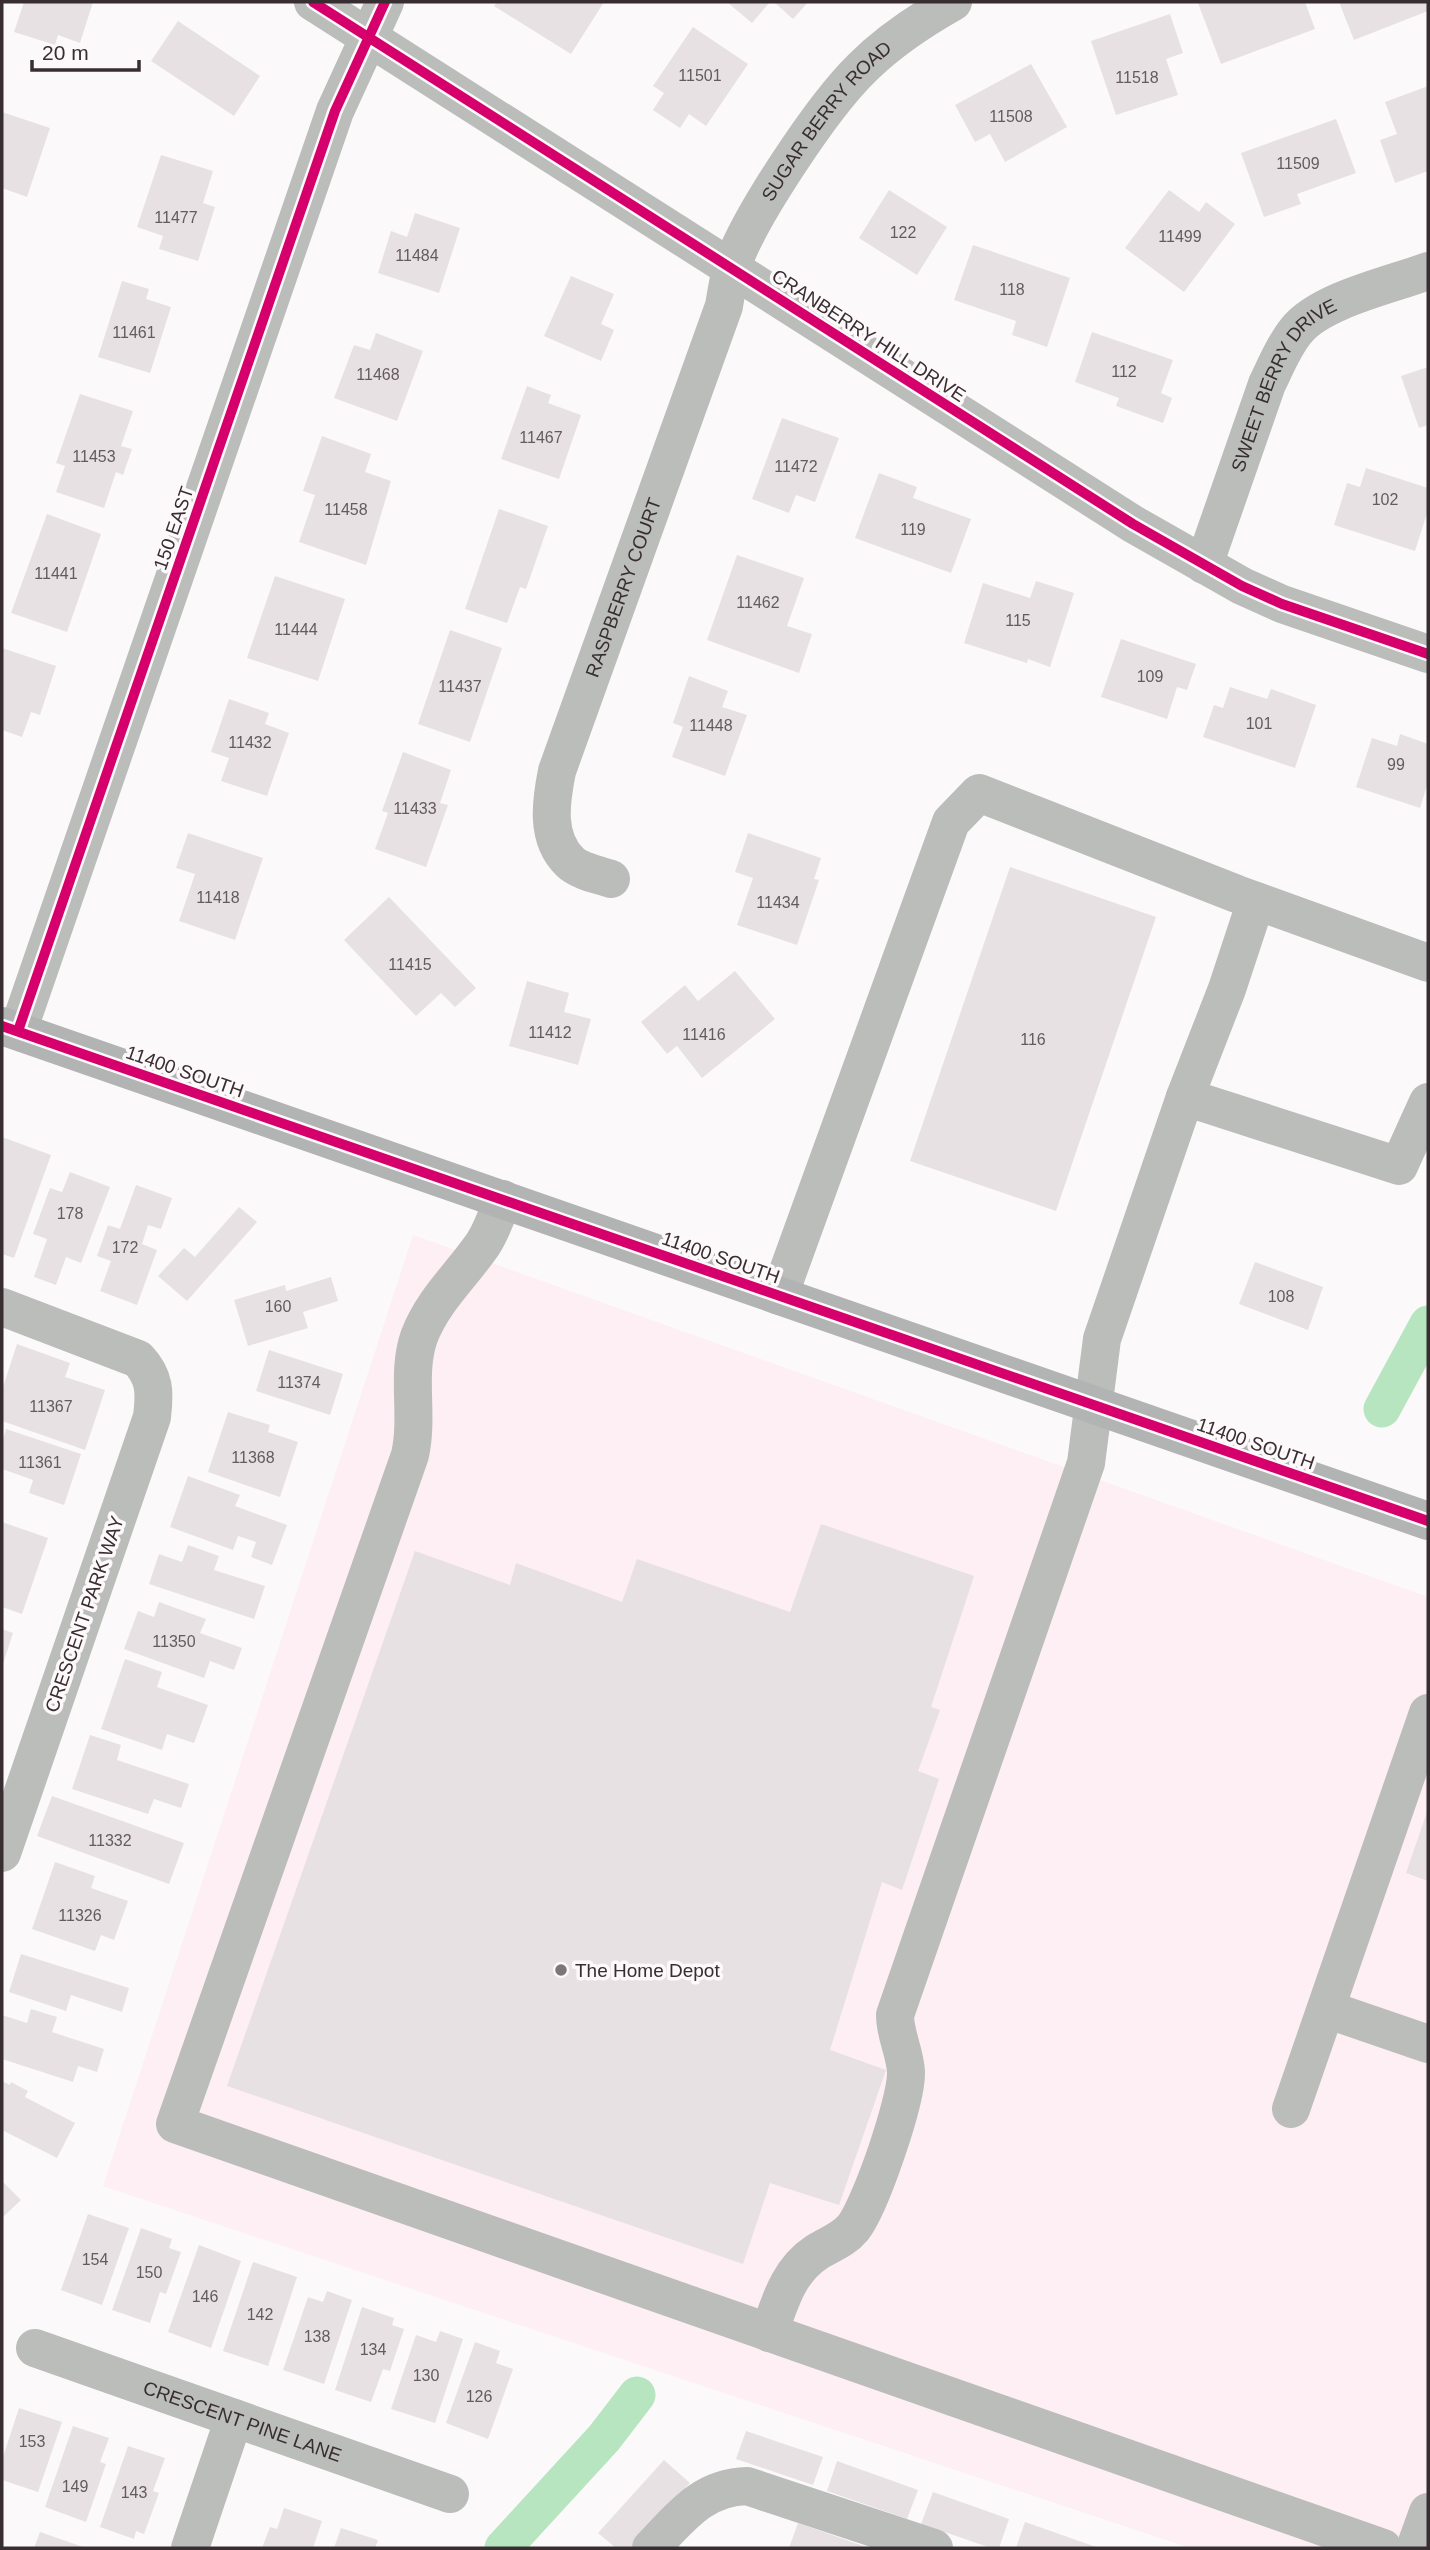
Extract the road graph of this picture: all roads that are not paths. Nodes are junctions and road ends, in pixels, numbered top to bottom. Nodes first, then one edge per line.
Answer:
1 (313, 2) edge
2 (386, 2) edge
3 (953, 2) edge
4 (368, 38) junction
5 (732, 268) junction
6 (1428, 271) edge
7 (1203, 565) junction
8 (1428, 654) edge
9 (611, 879) dead end
10 (1256, 901) junction
11 (1428, 963) edge
12 (10, 1028) edge
13 (1185, 1097) junction
14 (1428, 1102) edge
15 (503, 1199) junction
16 (779, 1296) junction
17 (2, 1307) edge
18 (1094, 1405) junction
19 (1428, 1521) edge
20 (1428, 1713) edge
21 (2, 1853) edge
22 (1326, 2009) junction
23 (1428, 2044) edge
24 (1291, 2109) dead end
25 (769, 2333) junction
26 (35, 2348) dead end
27 (234, 2418) junction
28 (450, 2494) dead end
29 (1428, 2512) edge
30 (190, 2548) edge
31 (651, 2548) edge
32 (934, 2548) edge
33 (1383, 2548) edge
34 (1415, 2548) edge

1 - 4 street, CRANBERRY HILL DRIVE
2 - 4 street, 150 EAST
3 - 5 street, SUGAR BERRY ROAD
4 - 5 street, CRANBERRY HILL DRIVE
4 - 12 street, 150 EAST
5 - 7 street, CRANBERRY HILL DRIVE
5 - 9 street, RASPBERRY COURT
6 - 7 street, SWEET BERRY DRIVE
7 - 8 street, CRANBERRY HILL DRIVE
10 - 11 street
10 - 13 street
10 - 16 street
12 - 15 main road, 11400 SOUTH
13 - 14 street
13 - 18 street
15 - 16 main road, 11400 SOUTH
15 - 25 street
16 - 18 main road, 11400 SOUTH
17 - 21 street, CRESCENT PARK WAY
18 - 19 main road, 11400 SOUTH
18 - 25 street
20 - 22 street
22 - 23 street
22 - 24 street
25 - 33 street
26 - 27 street, CRESCENT PINE LANE
27 - 28 street, CRESCENT PINE LANE
27 - 30 street
29 - 34 street
31 - 32 street

